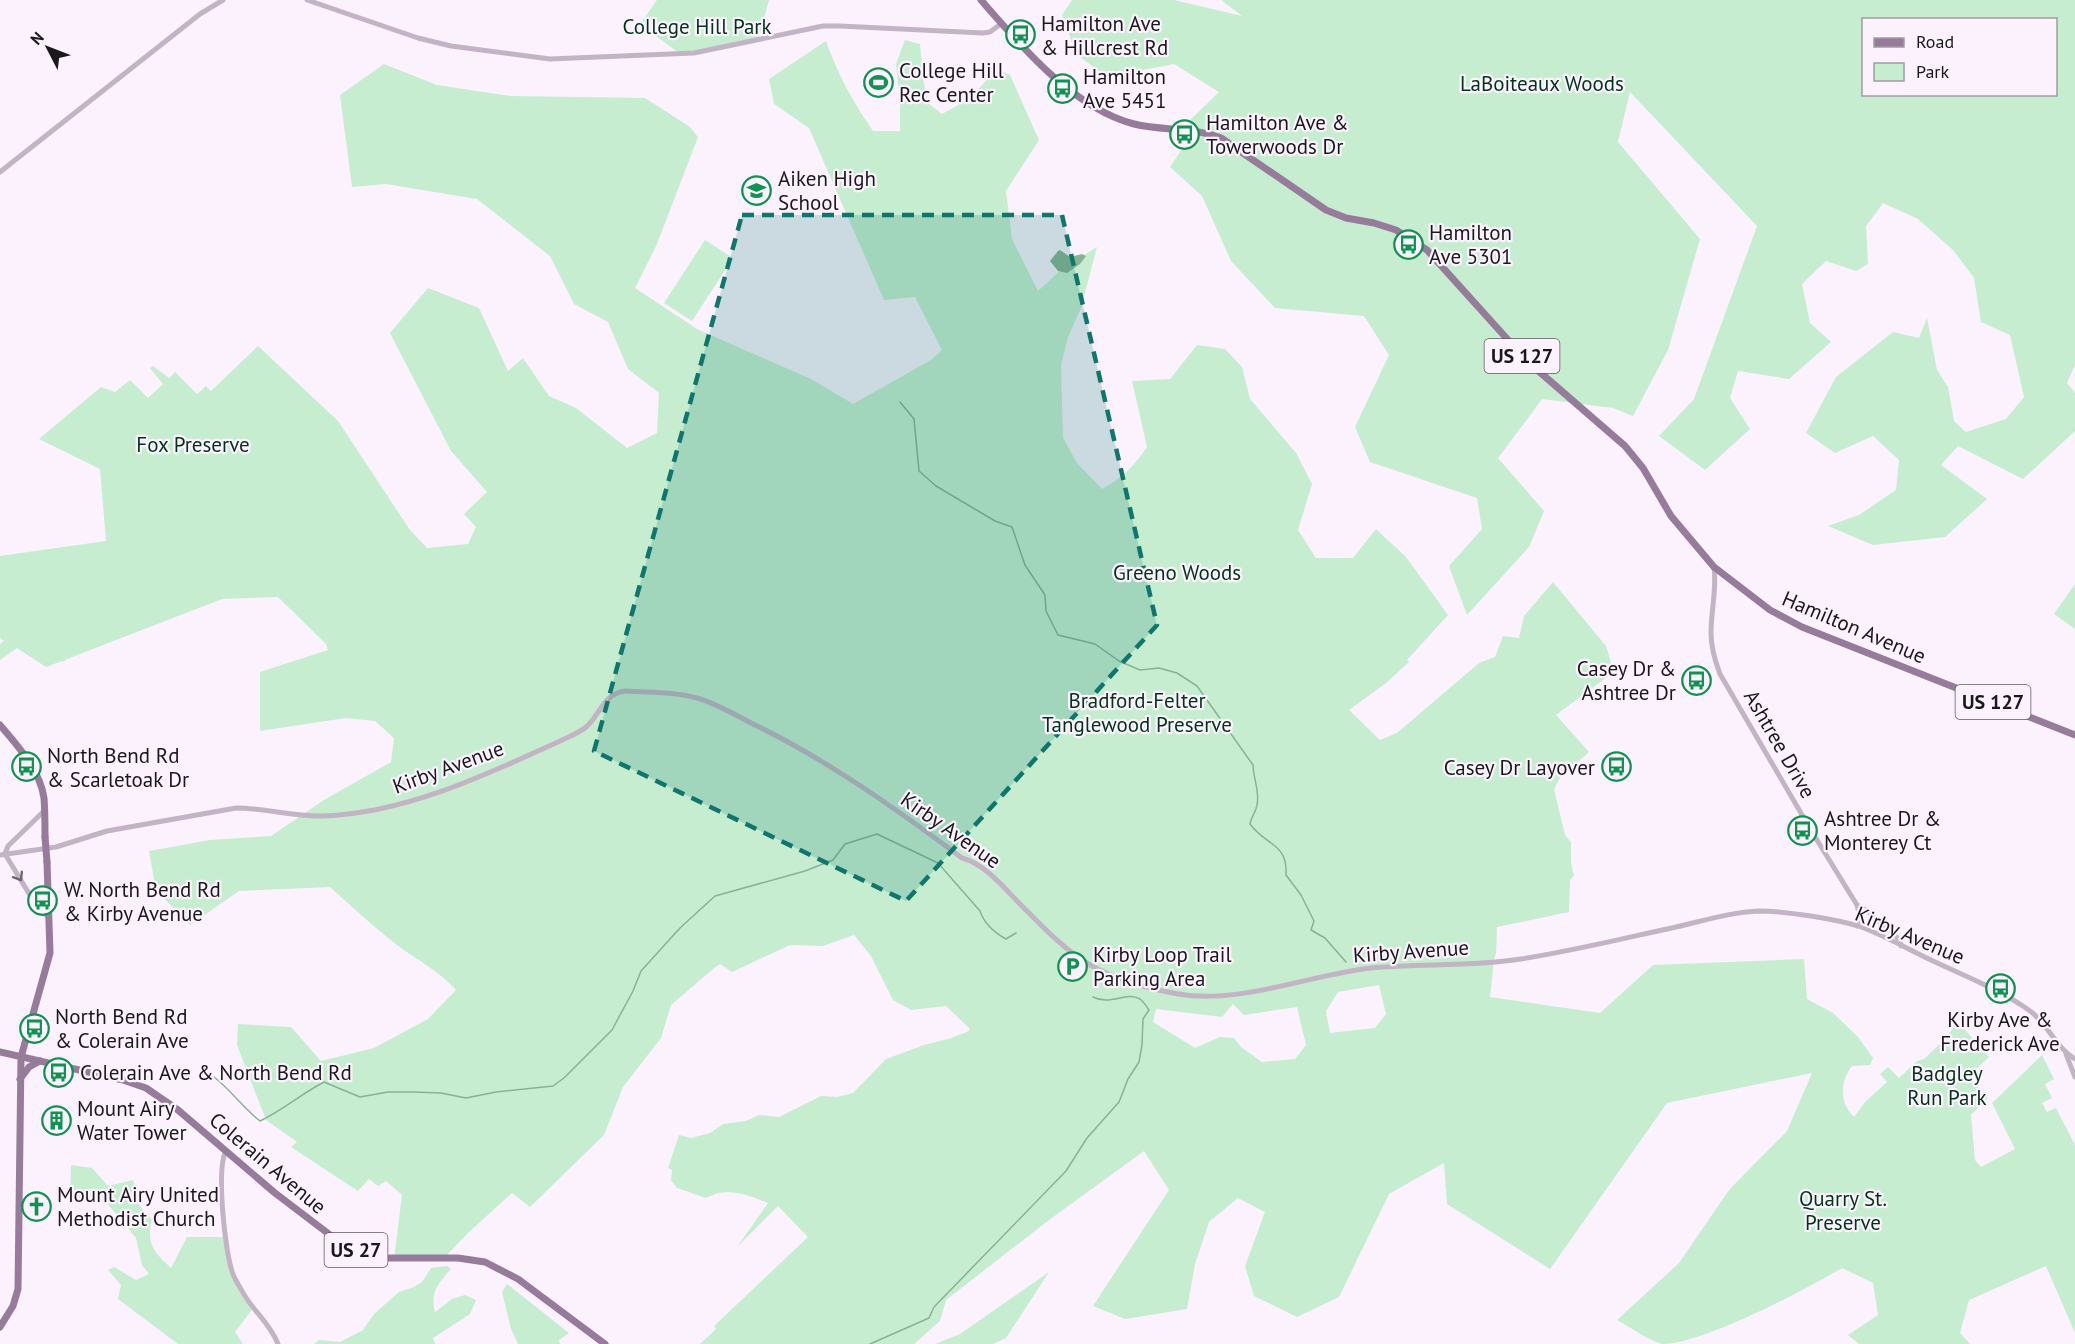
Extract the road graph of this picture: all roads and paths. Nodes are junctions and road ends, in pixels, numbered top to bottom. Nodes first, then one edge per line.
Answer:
1 (223, 0) edge
2 (307, 0) edge
3 (981, 0) edge
4 (1002, 23) junction
5 (0, 171) edge
6 (1714, 567) junction
7 (1728, 578) junction
8 (1716, 588) junction
9 (0, 725) edge
10 (2075, 735) edge
11 (44, 811) junction
12 (3, 855) edge
13 (1857, 905) junction
14 (49, 917) junction
15 (1857, 926) junction
16 (1901, 946) junction
17 (0, 1052) edge
18 (2067, 1054) junction
19 (21, 1057) junction
20 (2075, 1059) edge
21 (41, 1061) junction
22 (2075, 1077) edge
23 (20, 1079) junction
24 (226, 1151) junction
25 (0, 1327) edge
26 (278, 1344) edge
27 (605, 1344) edge

1 - 5 street
2 - 4 street
3 - 4 main road, Hamilton Avenue / US 127
4 - 6 main road, Hamilton Avenue / US 127
6 - 7 main road, Hamilton Avenue / US 127
6 - 8 street, Ashtree Drive
7 - 8 street
7 - 10 main road, Hamilton Avenue / US 127
8 - 13 street, Ashtree Drive
9 - 11 main road
11 - 12 street
11 - 14 main road, bridge
12 -> 14 street
12 - 15 street, Kirby Avenue
13 - 15 street
13 - 16 street
14 - 19 main road
15 - 16 street, Kirby Avenue
16 - 18 street, Kirby Avenue
17 - 19 main road, Colerain Avenue / US 27
18 - 20 street, Kirby Avenue
18 - 22 street
19 - 21 main road, Colerain Avenue / US 27
19 - 23 main road
21 - 23 main road
21 - 24 main road, Colerain Avenue / US 27
23 - 25 main road
24 - 26 street
24 - 27 main road, Colerain Avenue / US 27

